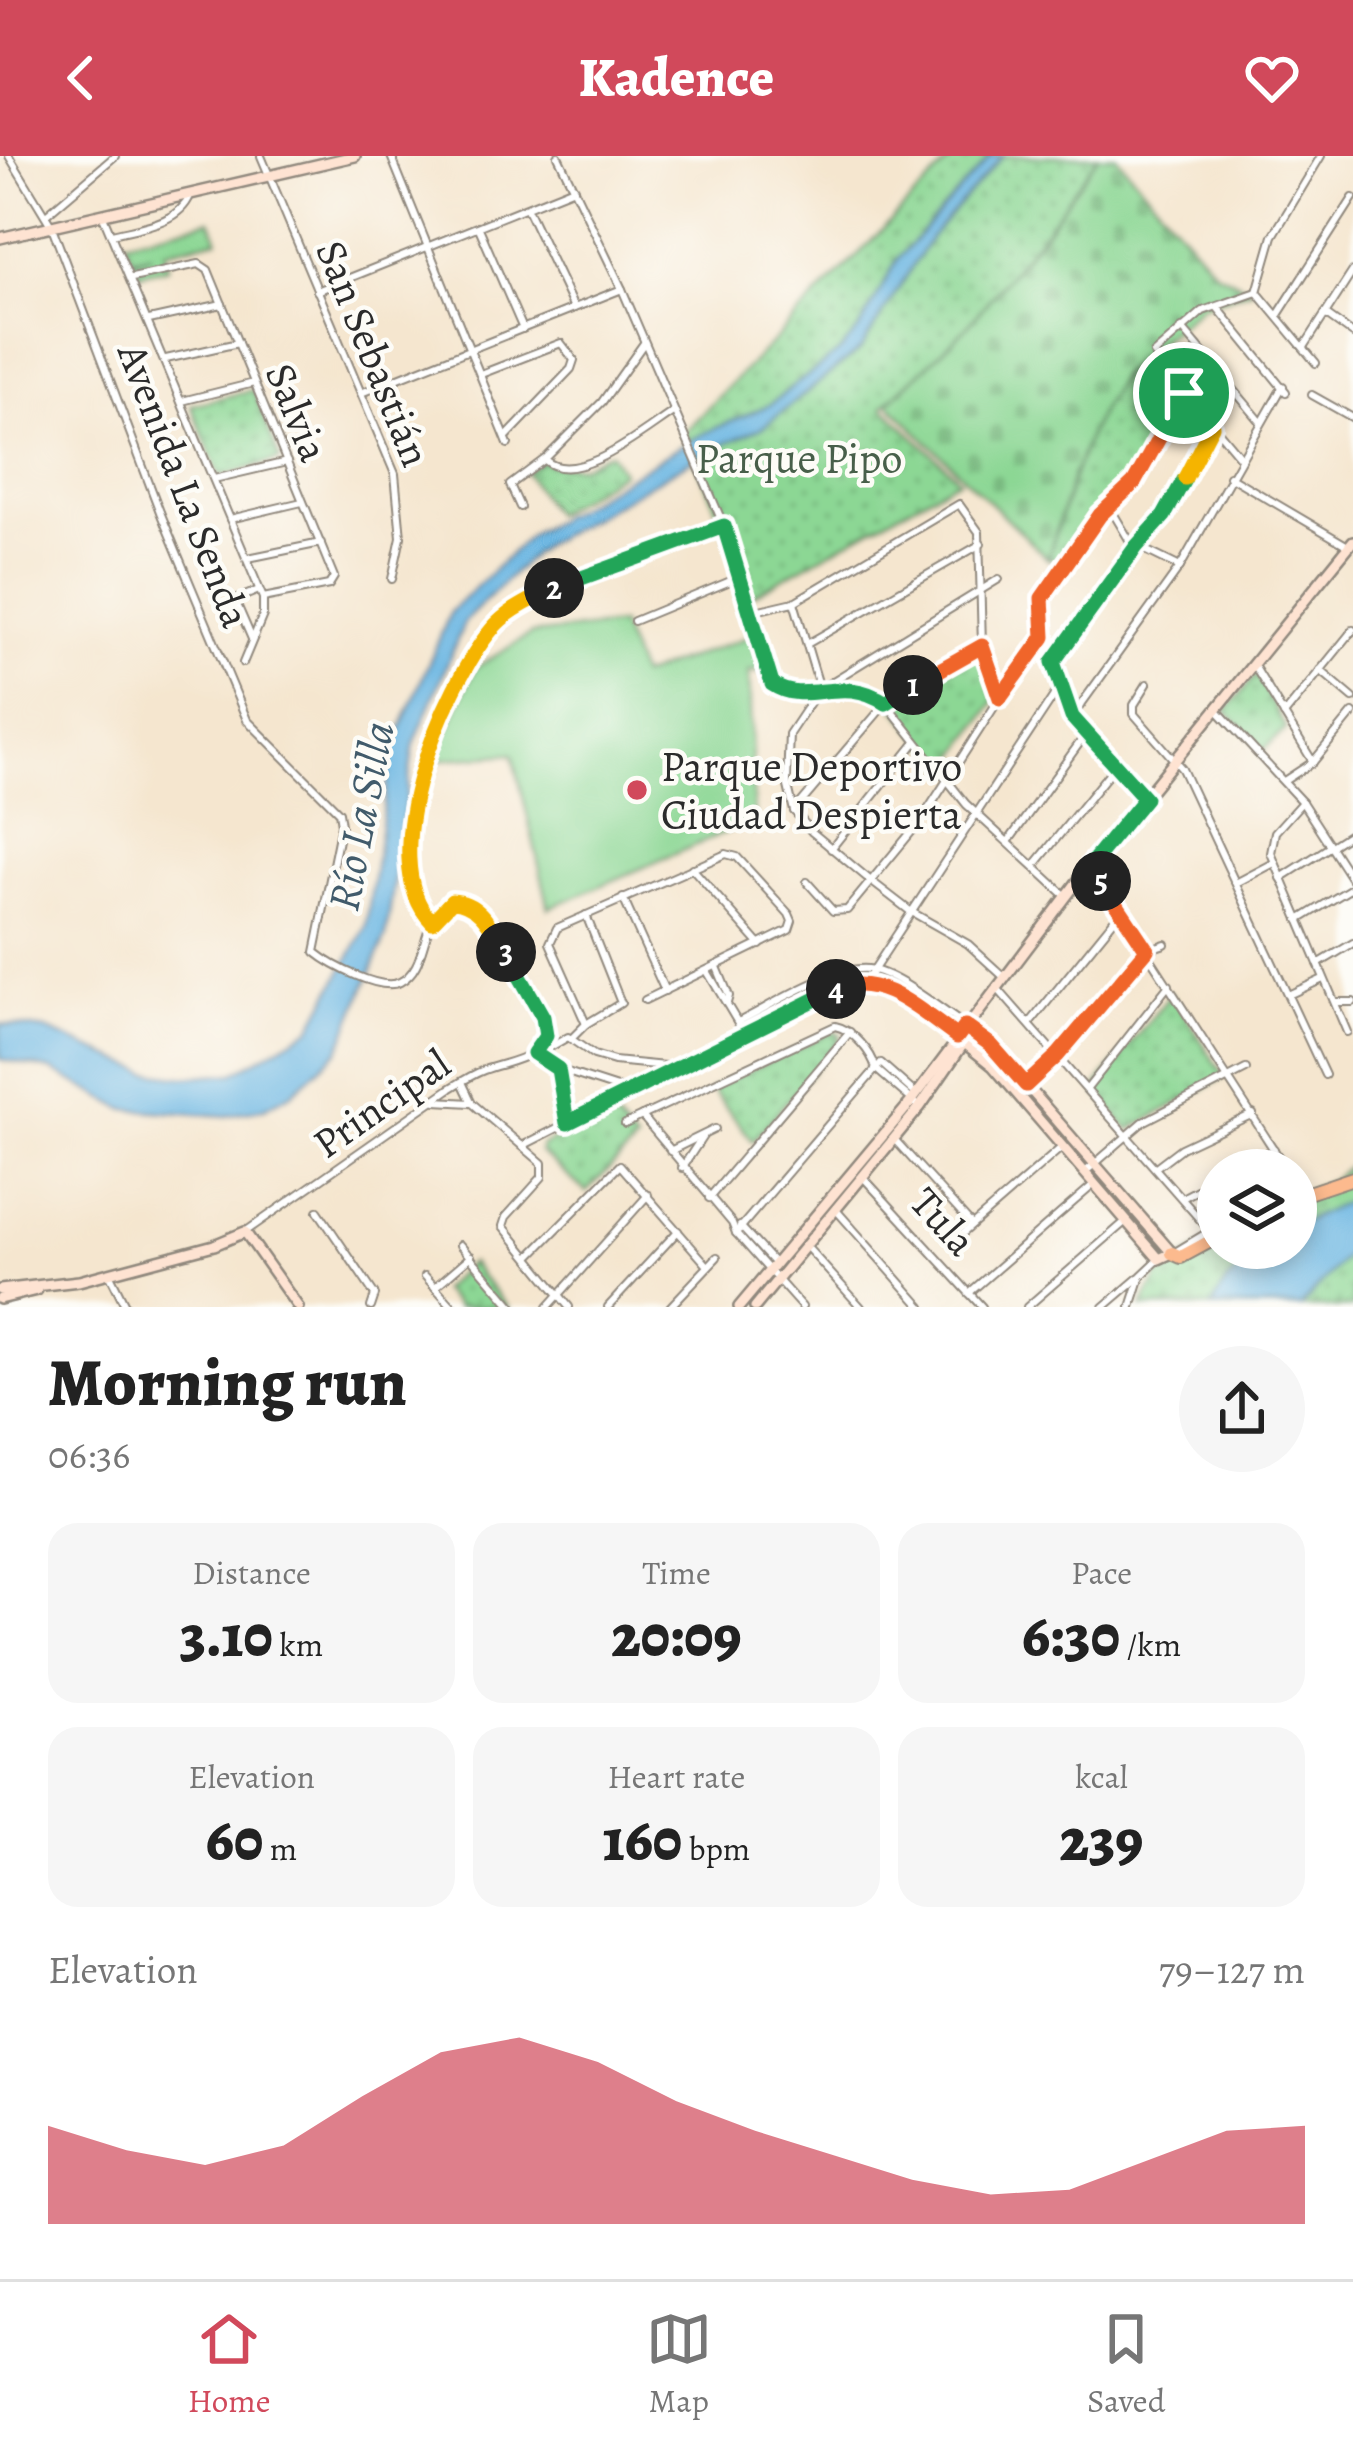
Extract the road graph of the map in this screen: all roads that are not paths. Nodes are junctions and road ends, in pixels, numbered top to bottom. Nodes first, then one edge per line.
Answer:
1 (9, 156) edge
2 (116, 156) edge
3 (261, 156) edge
4 (355, 156) edge
5 (391, 156) edge
6 (558, 156) edge
7 (1321, 156) edge
8 (270, 178) junction
9 (574, 188) junction
10 (190, 196) junction
11 (1353, 198) edge
12 (526, 209) junction
13 (46, 214) junction
14 (104, 216) junction
15 (52, 227) junction
16 (479, 228) junction
17 (112, 235) junction
18 (0, 238) edge
19 (428, 249) junction
20 (132, 278) junction
21 (1351, 278) edge
22 (622, 289) junction
23 (317, 292) junction
24 (1257, 292) junction
25 (222, 303) junction
26 (1215, 305) junction
27 (574, 308) junction
28 (1325, 314) junction
29 (1278, 315) junction
30 (149, 320) junction
31 (1182, 328) junction
32 (523, 329) junction
33 (1353, 334) edge
34 (644, 343) junction
35 (238, 344) junction
36 (1304, 347) junction
37 (471, 349) junction
38 (165, 359) junction
39 (1316, 362) dead end
40 (481, 374) junction
41 (254, 383) junction
42 (361, 393) junction
43 (1184, 393) junction
44 (1312, 395) dead end
45 (181, 401) junction
46 (673, 412) junction
47 (1353, 418) edge
48 (1261, 422) junction
49 (1212, 426) junction
50 (1240, 457) junction
51 (545, 459) junction
52 (287, 462) junction
53 (1229, 476) junction
54 (214, 479) junction
55 (302, 502) junction
56 (1109, 506) junction
57 (520, 507) dead end
58 (230, 519) junction
59 (722, 521) junction
60 (321, 544) junction
61 (981, 544) junction
62 (1351, 544) edge
63 (1136, 547) junction
64 (247, 559) junction
65 (1180, 567) junction
66 (740, 577) junction
67 (392, 579) dead end
68 (999, 579) dead end
69 (981, 590) junction
70 (261, 594) junction
71 (794, 602) junction
72 (751, 612) junction
73 (634, 621) dead end
74 (1353, 630) edge
75 (1044, 637) junction
76 (253, 640) junction
77 (806, 644) junction
78 (982, 646) junction
79 (1053, 662) junction
80 (243, 663) dead end
81 (1253, 664) junction
82 (1320, 670) junction
83 (1147, 685) dead end
84 (1059, 688) junction
85 (820, 689) junction
86 (799, 694) junction
87 (1000, 698) junction
88 (1353, 698) edge
89 (886, 703) junction
90 (806, 708) junction
91 (1217, 710) junction
92 (1353, 713) edge
93 (1285, 715) junction
94 (1072, 717) junction
95 (1086, 734) junction
96 (916, 742) junction
97 (1176, 760) junction
98 (1313, 762) junction
99 (1115, 766) junction
100 (946, 780) junction
101 (1284, 781) junction
102 (1145, 798) junction
103 (1302, 802) junction
104 (794, 811) junction
105 (977, 816) junction
106 (1353, 832) edge
107 (1008, 842) junction
108 (1332, 846) junction
109 (831, 849) junction
110 (1274, 863) junction
111 (1090, 865) junction
112 (1034, 866) junction
113 (692, 868) junction
114 (1281, 878) junction
115 (872, 881) junction
116 (807, 882) dead end
117 (1236, 883) junction
118 (1353, 884) edge
119 (1066, 896) junction
120 (623, 898) junction
121 (910, 910) junction
122 (1121, 910) junction
123 (586, 915) junction
124 (1299, 920) junction
125 (432, 922) junction
126 (1353, 943) edge
127 (1165, 944) dead end
128 (760, 945) junction
129 (1147, 950) junction
130 (1318, 964) junction
131 (716, 966) junction
132 (872, 969) junction
133 (707, 971) junction
134 (1004, 977) junction
135 (1324, 979) junction
136 (865, 983) junction
137 (1169, 985) junction
138 (997, 988) junction
139 (665, 991) junction
140 (1288, 995) junction
141 (645, 1000) dead end
142 (1335, 1002) junction
143 (1353, 1002) edge
144 (727, 1003) junction
145 (738, 1022) junction
146 (1030, 1023) junction
147 (586, 1024) junction
148 (969, 1028) junction
149 (847, 1030) junction
150 (1347, 1032) dead end
151 (744, 1033) junction
152 (572, 1038) junction
153 (961, 1040) junction
154 (535, 1054) junction
155 (1058, 1055) junction
156 (877, 1064) junction
157 (678, 1068) junction
158 (558, 1069) junction
159 (1246, 1069) dead end
160 (1325, 1075) dead end
161 (1229, 1078) junction
162 (462, 1082) junction
163 (1026, 1085) junction
164 (1087, 1089) junction
165 (629, 1092) junction
166 (433, 1100) junction
167 (918, 1101) junction
168 (472, 1103) junction
169 (1253, 1114) junction
170 (642, 1116) junction
171 (567, 1123) junction
172 (625, 1124) dead end
173 (716, 1129) dead end
174 (1127, 1134) junction
175 (704, 1135) junction
176 (894, 1139) junction
177 (522, 1146) junction
178 (1062, 1147) junction
179 (1275, 1149) edge
180 (669, 1151) junction
181 (1095, 1163) junction
182 (1156, 1167) junction
183 (682, 1168) junction
184 (859, 1172) junction
185 (1084, 1173) junction
186 (1353, 1178) edge
187 (1094, 1184) junction
188 (1317, 1186) edge
189 (1197, 1190) edge
190 (648, 1195) junction
191 (1184, 1197) junction
192 (709, 1198) junction
193 (835, 1209) junction
194 (318, 1211) dead end
195 (1197, 1211) edge
196 (1126, 1221) junction
197 (972, 1225) junction
198 (739, 1230) junction
199 (678, 1231) junction
200 (245, 1232) junction
201 (961, 1235) dead end
202 (460, 1245) dead end
203 (805, 1245) junction
204 (1197, 1245) edge
205 (471, 1256) junction
206 (1166, 1256) junction
207 (717, 1257) dead end
208 (529, 1258) junction
209 (708, 1266) junction
210 (109, 1273) junction
211 (777, 1275) junction
212 (425, 1276) dead end
213 (1141, 1276) junction
214 (48, 1287) junction
215 (435, 1287) junction
216 (969, 1293) junction
217 (0, 1294) edge
218 (560, 1295) junction
219 (374, 1303) edge
220 (754, 1303) edge
221 (126, 1307) edge
222 (298, 1307) edge
223 (453, 1307) edge
224 (513, 1307) edge
225 (548, 1307) edge
226 (569, 1307) edge
227 (608, 1307) edge
228 (670, 1307) edge
229 (739, 1307) edge
230 (802, 1307) edge
231 (861, 1307) edge
232 (922, 1307) edge
233 (982, 1307) edge
234 (1027, 1307) edge
235 (1104, 1307) edge
236 (1131, 1307) edge

1 - 13 street, Avenida La Senda
2 - 13 street
3 - 8 street, San Sebastián
4 - 8 street
5 - 19 street
6 - 9 street
7 - 24 street
8 - 10 street
8 - 23 street, San Sebastián
9 - 12 street
9 - 22 street
10 - 14 street
10 - 17 street
11 - 29 street
12 - 16 street
12 - 27 street
13 - 15 street, Avenida La Senda
14 - 15 street
14 - 17 street
15 - 18 street
15 - 125 street, Avenida La Senda
16 - 19 street
16 - 32 street
17 - 20 street
19 - 23 street
19 - 37 street
20 - 25 street, Salvia
20 - 30 street
21 - 28 street
22 - 27 street
22 - 34 street
23 - 42 street, San Sebastián
24 - 26 street
24 - 29 street
25 - 30 street
25 - 35 street, Salvia
26 - 31 street
26 - 48 street
27 - 32 street
28 - 33 street
28 - 36 street
29 - 36 street
30 - 38 street
31 - 43 street
31 - 48 street
32 - 37 street
34 - 46 street
34 - 51 street
35 - 38 street
35 - 41 street, Salvia
36 - 39 street
37 - 40 street
37 - 42 street
38 - 45 street
40 - 40 street
41 - 45 street
41 - 52 street, Salvia
42 - 67 street, San Sebastián
43 - 49 street
43 - 56 street
44 - 47 street
45 - 54 street
46 - 51 street
46 - 59 street
48 - 50 street
49 - 50 street
49 - 63 street
50 - 53 street
51 - 57 street
52 - 54 street
52 - 55 street, Salvia
53 - 62 street
53 - 65 street
54 - 58 street
55 - 58 street
55 - 60 street, Salvia
56 - 63 street
56 - 75 street
58 - 64 street
59 - 66 street
59 - 125 street
60 - 64 street
60 - 70 street, Salvia
61 - 69 street
61 - 71 street
61 - 77 street
62 - 81 street
63 - 65 street
63 - 79 street
64 - 70 street
65 - 94 street
66 - 72 street
66 - 73 street
68 - 69 street
69 - 78 street
69 - 85 street
70 - 76 street
70 - 76 street
71 - 72 street
71 - 77 street
72 - 86 street
74 - 82 street
75 - 79 street
75 - 87 street
76 - 80 street
77 - 85 street
78 - 87 street
78 - 89 street
79 - 84 street
81 - 91 street
81 - 93 street
82 - 88 street
82 - 93 street
83 - 97 street
84 - 94 street
84 - 105 street
85 - 86 street
85 - 89 street
85 - 90 street
86 - 90 street
87 - 100 street
89 - 96 street
89 - 104 street
90 - 104 street
91 - 97 street
91 - 101 street
92 - 98 street
93 - 98 street
94 - 95 street
95 - 99 street
95 - 107 street
96 - 100 street
96 - 109 street
97 - 102 street
97 - 117 street
98 - 101 street
99 - 102 street
99 - 112 street
100 - 105 street
100 - 115 street
101 - 103 street
102 - 111 street
103 - 108 street
103 - 110 street
104 - 109 street
105 - 107 street
105 - 121 street
106 - 108 street
107 - 112 street
108 - 114 street
108 - 118 street
109 - 115 street
110 - 114 street
110 - 117 street
111 - 119 street
111 - 122 street
112 - 119 street
113 - 120 street
113 - 128 street
113 - 128 street
114 - 124 street
115 - 116 street
115 - 121 street
117 - 140 street
118 - 124 street
119 - 134 street
120 - 123 street
120 - 139 street
121 - 132 street
121 - 134 street
122 - 129 street
122 - 146 street
123 - 147 street, Principal
123 - 147 street
124 - 130 street
125 - 154 street
126 - 130 street
127 - 129 street
128 - 131 street
129 - 137 street
129 - 155 street
130 - 135 street
131 - 133 street
131 - 144 street
132 - 136 street
132 - 145 street
132 - 148 street
133 - 139 street
133 - 144 street
134 - 138 street
135 - 140 street
135 - 142 street
136 - 151 street
136 - 153 street
137 - 161 street
137 - 164 street
138 - 146 street
138 - 148 street
139 - 141 street
140 - 160 street
142 - 143 street
142 - 150 street
144 - 145 street
145 - 151 street
146 - 155 street
147 - 152 street, Principal
148 - 153 street
148 - 163 street
149 - 156 street
149 - 170 street
149 - 192 street
151 - 157 street
152 - 154 street, Principal
152 - 157 street
153 - 167 street
153 - 178 street
154 - 158 street
154 - 162 street, Principal
155 - 163 street
155 - 164 street
156 - 167 street
156 - 198 street
157 - 165 street
158 - 165 street
158 - 171 street
159 - 161 street
161 - 169 street
161 - 174 street
162 - 166 street, Principal
162 - 168 street
163 - 181 street
164 - 174 street
165 - 171 street
166 - 168 street
166 - 200 street, Principal
167 - 176 street
167 - 184 street
168 - 177 street
169 - 179 street
169 - 182 street
170 - 172 street
170 - 180 street
171 - 177 street
173 - 175 street
174 - 181 street
174 - 182 street
175 - 180 street
175 - 183 street
176 - 184 street
176 - 197 street
177 - 208 street
178 - 185 street
178 - 197 street
180 - 183 street
181 - 185 street
181 - 206 street
182 - 191 street
183 - 192 street
184 - 193 street
184 - 211 street
184 - 216 street, Tula
185 - 187 street
186 - 188 highway
187 - 196 street
187 - 216 street
189 - 191 street
190 - 199 street
190 - 208 street
190 - 218 street
191 - 195 street
192 - 198 street
193 - 203 street
193 - 232 street
194 - 219 street
196 - 206 street
196 - 234 street
197 - 201 street
198 - 211 street
199 - 209 street
199 - 227 street
200 - 210 street
200 - 222 street
202 - 205 street
203 - 211 street
203 - 231 street
204 - 206 highway
205 - 215 street
205 - 224 street
206 - 213 street
207 - 209 street
208 - 218 street
209 - 228 street
210 - 214 street
210 - 221 street
211 - 220 street
211 - 230 street
212 - 215 street
213 - 235 street
213 - 236 street
214 - 217 street
214 - 217 street
215 - 223 street
216 - 233 street, Tula
218 - 225 street
218 - 226 street
220 - 229 street

